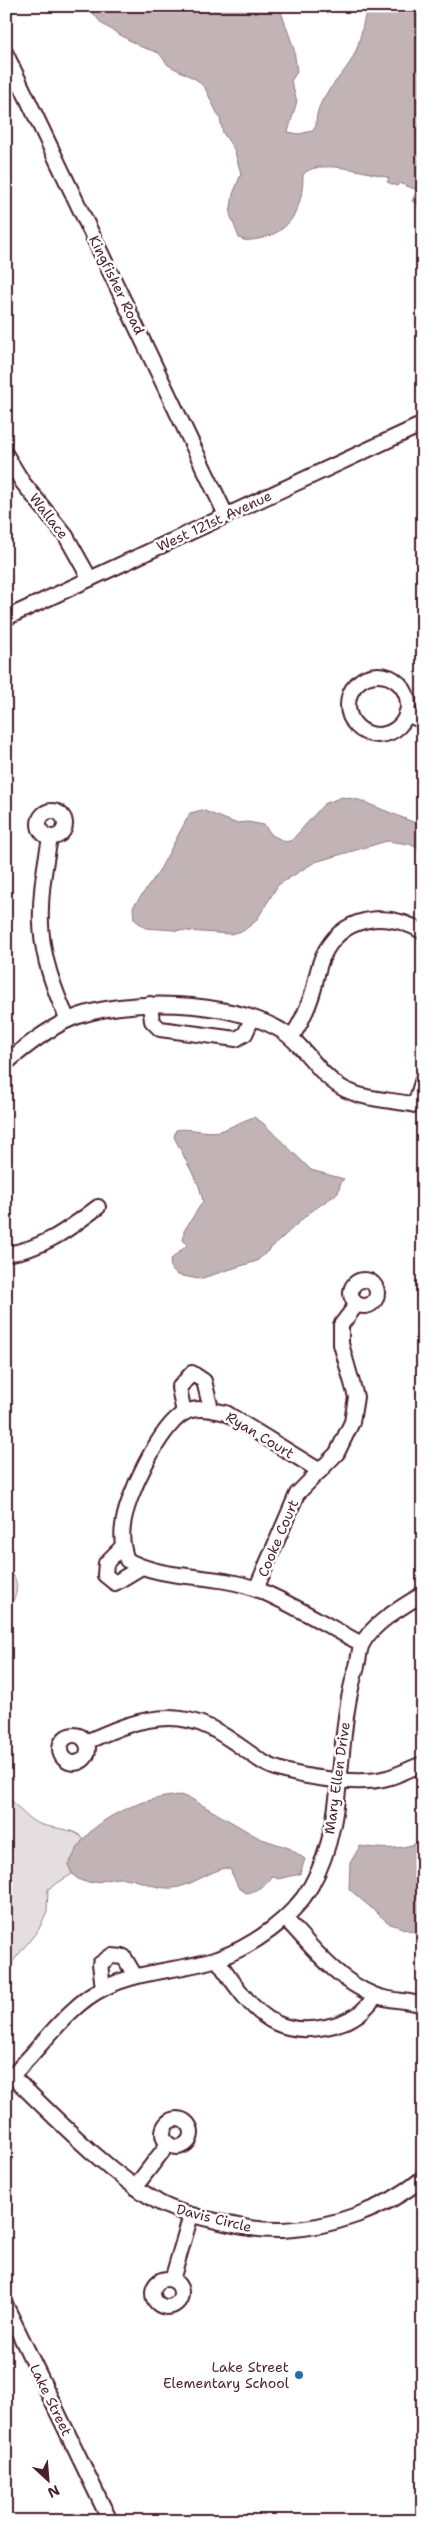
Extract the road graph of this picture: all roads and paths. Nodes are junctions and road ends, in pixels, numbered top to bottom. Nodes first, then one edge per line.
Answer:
1 (6, 54) edge
2 (13, 84) edge
3 (423, 424) edge
4 (6, 455) edge
5 (226, 515) junction
6 (90, 579) junction
7 (6, 618) edge
8 (406, 714) junction
9 (423, 721) edge
10 (50, 838) dead end
11 (423, 932) edge
12 (150, 1004) junction
13 (252, 1019) junction
14 (68, 1020) junction
15 (292, 1037) junction
16 (6, 1063) edge
17 (423, 1079) edge
18 (419, 1106) edge
19 (98, 1206) dead end
20 (6, 1254) edge
21 (357, 1304) dead end
22 (211, 1409) junction
23 (184, 1413) junction
24 (320, 1471) junction
25 (124, 1554) junction
26 (140, 1568) junction
27 (256, 1589) junction
28 (423, 1594) edge
29 (362, 1644) junction
30 (86, 1742) dead end
31 (423, 1764) edge
32 (340, 1779) junction
33 (285, 1918) junction
34 (216, 1959) junction
35 (135, 1976) junction
36 (103, 1988) junction
37 (376, 1996) junction
38 (423, 2005) edge
39 (9, 2079) edge
40 (168, 2144) dead end
41 (423, 2178) edge
42 (135, 2187) junction
43 (191, 2215) junction
44 (172, 2280) dead end
45 (6, 2306) edge
46 (110, 2521) edge

1 - 2 street, Kingfisher Road
2 - 5 street, Kingfisher Road
3 - 5 street, West 121st Avenue
4 - 6 street, Wallace
5 - 6 street, West 121st Avenue
6 - 7 street, West 121st Avenue
8 - 8 street
8 - 9 street
10 - 14 street
11 - 15 street
12 - 13 street
12 - 13 street
12 - 14 street
13 - 15 street
14 - 16 street
15 - 18 street
17 - 18 street
19 - 20 street
21 - 24 street, Cooke Court
22 - 23 street, Ryan Court
22 - 23 street
22 - 24 street, Ryan Court
23 - 25 street
24 - 27 street, Cooke Court
25 - 26 street
25 - 26 street
26 - 27 street
27 - 29 street
28 - 29 street, Mary Ellen Drive
29 - 32 street, Mary Ellen Drive
30 - 32 street
31 - 32 street
32 - 33 street, Mary Ellen Drive
33 - 34 street, Mary Ellen Drive
33 - 37 street
34 - 35 street, Mary Ellen Drive
34 - 37 street
35 - 36 street, Mary Ellen Drive
35 - 36 street
36 - 39 street, Mary Ellen Drive
37 - 38 street
39 - 42 street, Davis Circle
40 - 42 street
41 - 43 street, Davis Circle
42 - 43 street, Davis Circle
43 - 44 street
45 - 46 street, Lake Street

